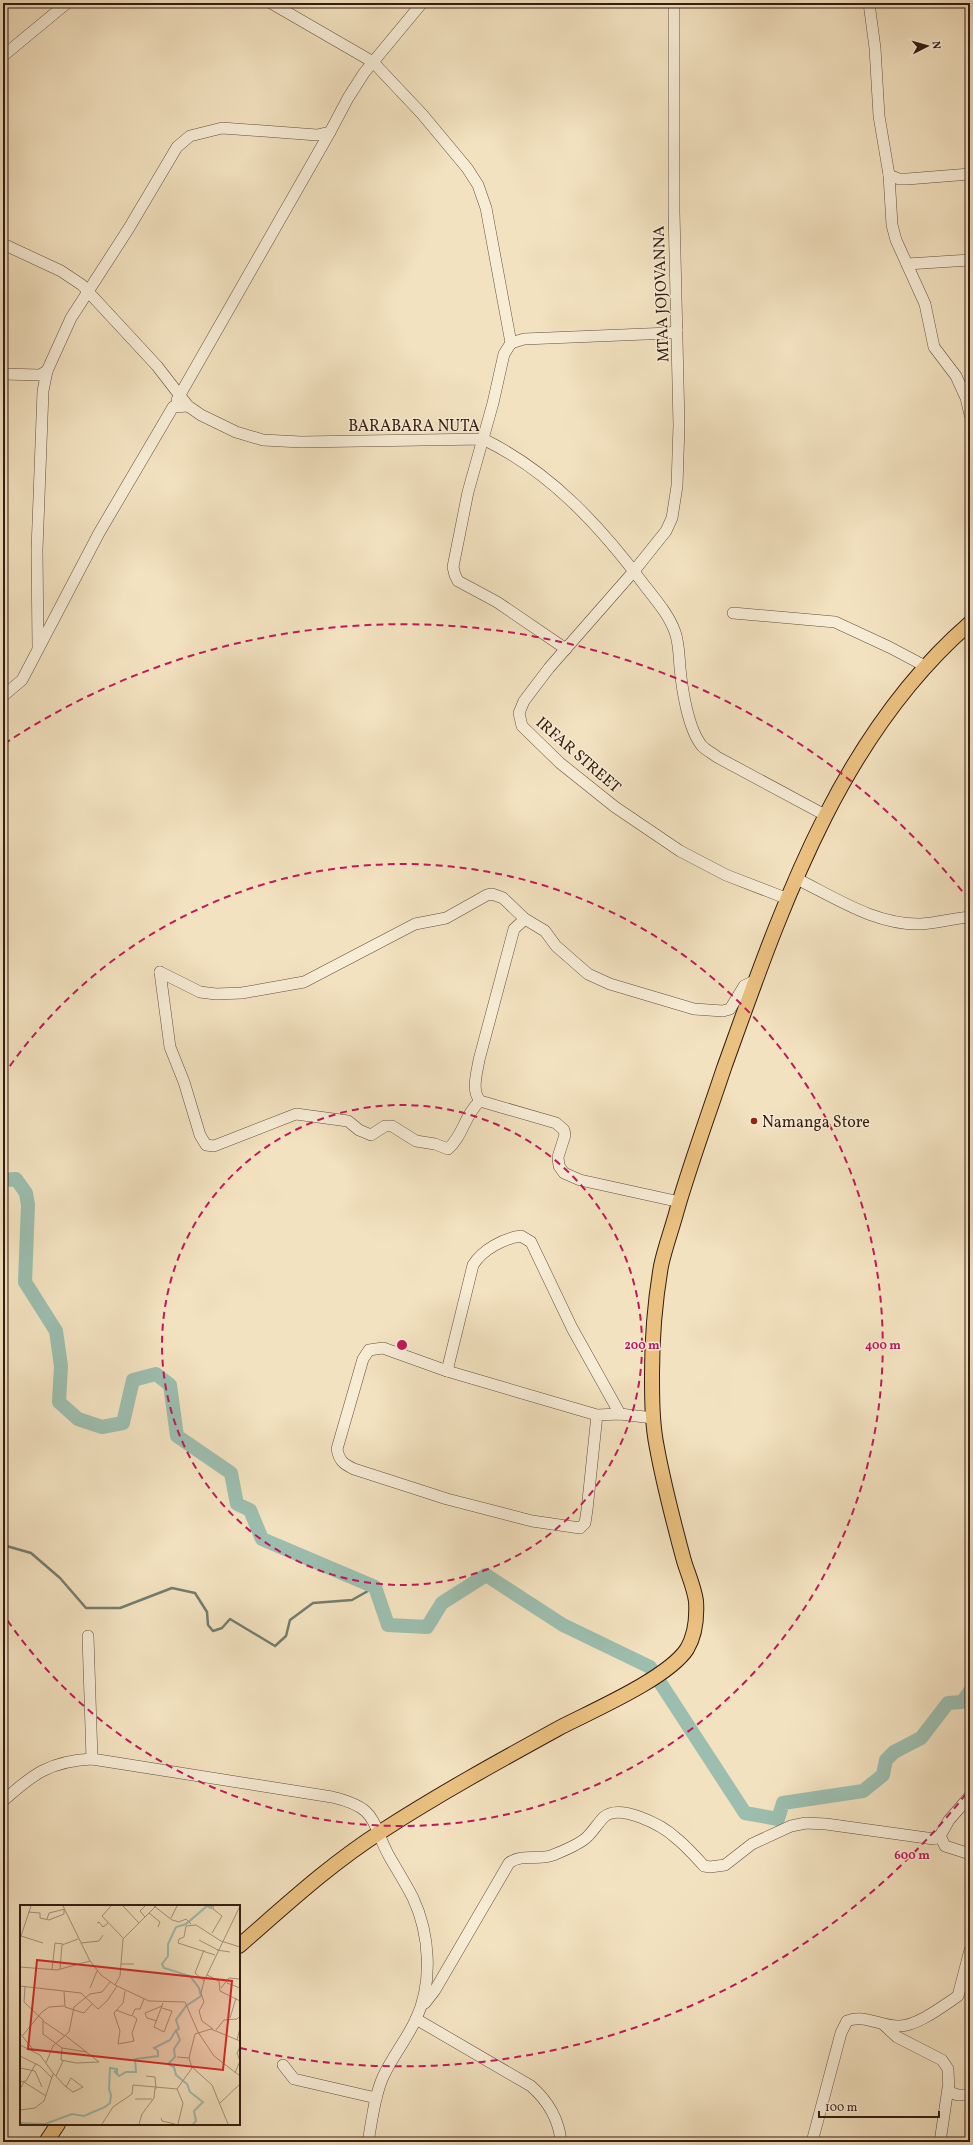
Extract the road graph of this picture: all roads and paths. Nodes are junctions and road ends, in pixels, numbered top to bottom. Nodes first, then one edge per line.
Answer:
1 (67, 3) edge
2 (271, 3) edge
3 (422, 3) edge
4 (674, 3) edge
5 (869, 3) edge
6 (3, 56) edge
7 (373, 62) junction
8 (330, 132) junction
9 (970, 174) edge
10 (889, 175) junction
11 (3, 244) edge
12 (970, 260) edge
13 (907, 264) junction
14 (87, 290) junction
15 (677, 330) junction
16 (511, 342) junction
17 (47, 371) junction
18 (3, 374) edge
19 (180, 395) junction
20 (188, 406) junction
21 (172, 407) junction
22 (970, 415) edge
23 (483, 440) junction
24 (634, 571) junction
25 (733, 612) dead end
26 (970, 623) edge
27 (38, 647) junction
28 (566, 650) junction
29 (925, 666) junction
30 (3, 696) edge
31 (825, 815) junction
32 (795, 878) junction
33 (788, 899) junction
34 (970, 917) edge
35 (525, 919) junction
36 (756, 980) junction
37 (480, 1101) junction
38 (680, 1202) junction
39 (447, 1371) junction
40 (620, 1414) junction
41 (597, 1416) junction
42 (653, 1418) junction
43 (88, 1636) dead end
44 (92, 1759) junction
45 (970, 1796) edge
46 (3, 1801) edge
47 (379, 1833) junction
48 (940, 1836) junction
49 (970, 1854) edge
50 (240, 1945) edge
51 (970, 1950) edge
52 (421, 2008) junction
53 (416, 2019) junction
54 (884, 2025) junction
55 (283, 2065) dead end
56 (948, 2088) junction
57 (970, 2095) edge
58 (376, 2098) junction
59 (57, 2125) edge
60 (46, 2142) edge
61 (368, 2142) edge
62 (561, 2142) edge
63 (812, 2142) edge
64 (940, 2142) edge

1 - 6 street
2 - 7 street
3 - 7 street
4 - 15 street, MTAA JOJOVANNA
5 - 10 street
7 - 8 street
7 - 16 street
8 - 14 street
8 - 19 street
9 - 10 street
10 - 13 street
11 - 14 street, BARABARA NUTA
12 - 13 street
13 - 22 street
14 - 17 street
14 - 19 street, BARABARA NUTA
15 - 16 street
15 - 24 street, MTAA JOJOVANNA
16 - 23 street
17 - 18 street
17 - 27 street
19 - 20 street, BARABARA NUTA
19 - 21 street
20 - 21 street
20 - 23 street, BARABARA NUTA
21 - 27 street
23 - 24 street, BARABARA NUTA
23 - 28 street
24 - 28 street, IRFAR STREET
24 - 31 street, BARABARA NUTA
25 - 29 street
26 - 29 main road
27 - 30 street
28 - 33 street, IRFAR STREET
29 - 31 main road
31 - 32 main road
32 - 33 main road
32 - 34 street
33 - 36 main road
35 - 36 street
35 - 37 street
35 - 37 street
36 - 38 main road
37 - 38 street
38 - 42 main road
39 - 40 street
39 - 41 street
39 - 41 street
40 - 41 street
40 - 42 street
42 - 47 main road
43 - 44 street
44 - 46 street
44 - 47 street
45 - 48 street
47 - 50 main road
47 - 52 street
48 - 49 street
48 - 52 street
51 - 54 street
52 - 53 street
53 - 58 street
53 - 62 street
54 - 56 street
54 - 63 street
55 - 58 street
56 - 57 street
56 - 64 street
58 - 61 street
59 - 60 main road

